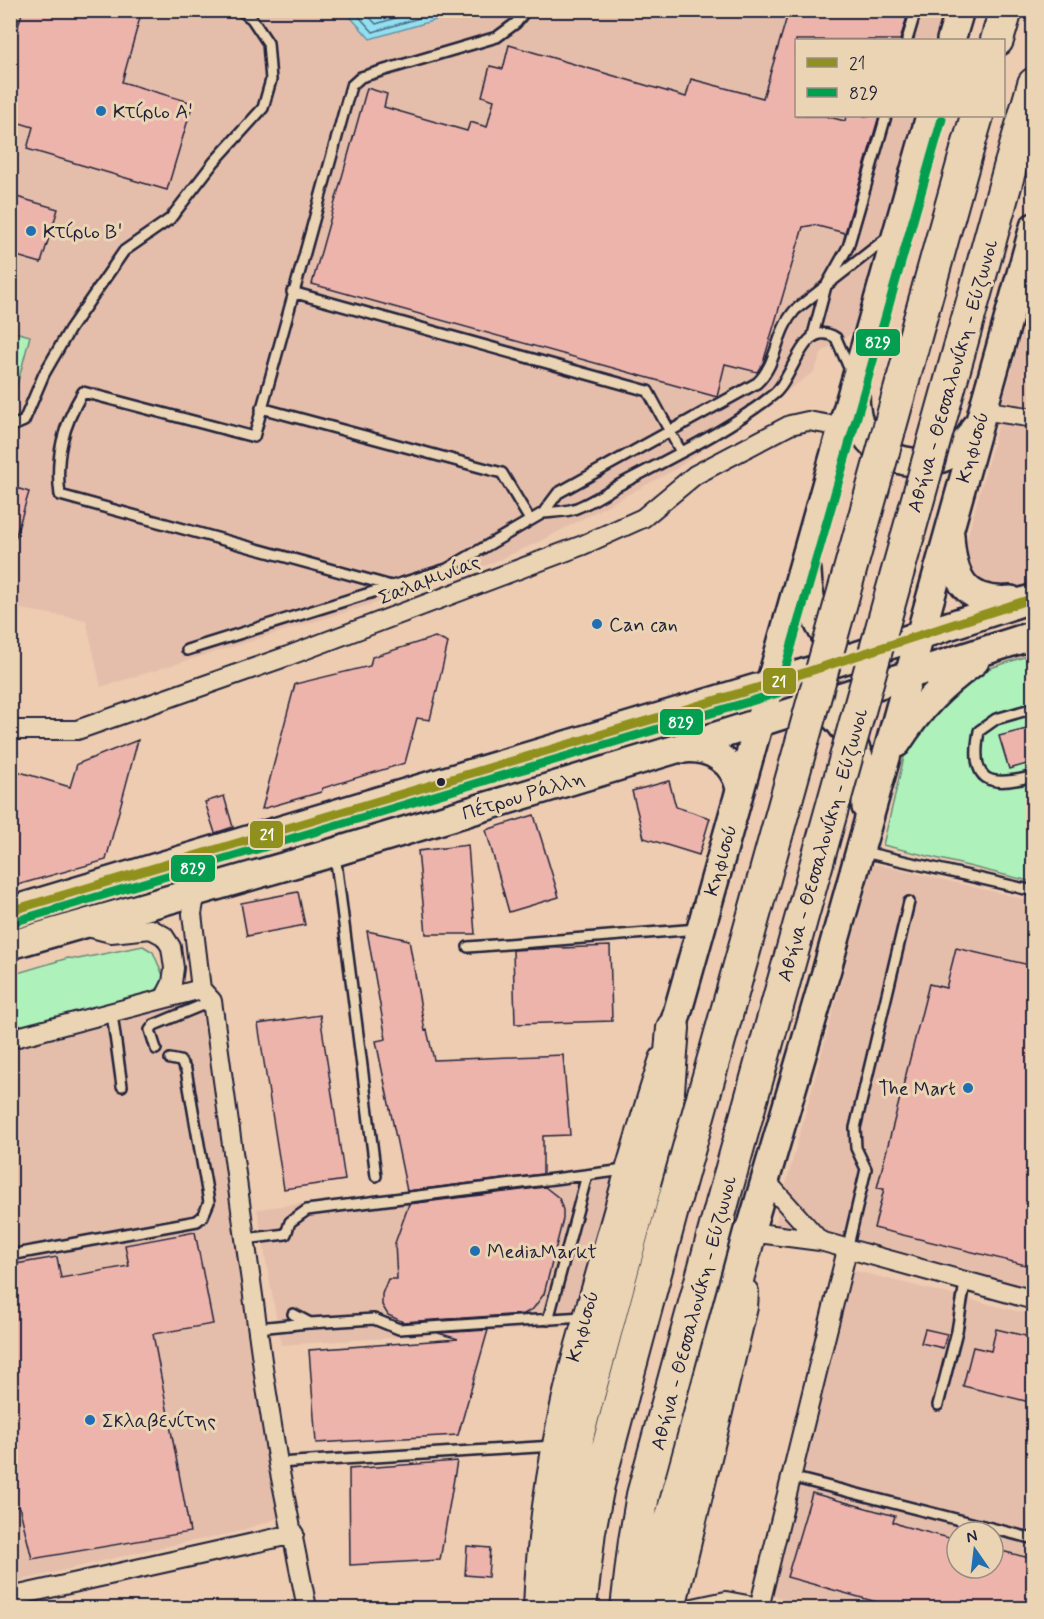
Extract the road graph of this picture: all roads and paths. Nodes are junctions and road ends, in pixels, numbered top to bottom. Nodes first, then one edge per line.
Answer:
1 (240, 10) edge
2 (526, 10) edge
3 (916, 10) edge
4 (960, 10) edge
5 (1006, 10) edge
6 (907, 39) edge
7 (951, 39) edge
8 (998, 39) edge
9 (1034, 84) edge
10 (886, 117) edge
11 (930, 117) edge
12 (977, 117) edge
13 (899, 225) junction
14 (1034, 227) edge
15 (826, 286) junction
16 (292, 292) junction
17 (813, 335) junction
18 (855, 383) junction
19 (261, 408) junction
20 (982, 410) junction
21 (1034, 418) edge
22 (842, 427) junction
23 (10, 428) edge
24 (670, 433) junction
25 (681, 453) junction
26 (543, 513) junction
27 (953, 515) junction
28 (530, 520) junction
29 (807, 554) junction
30 (395, 587) junction
31 (1034, 598) edge
32 (920, 635) junction
33 (1034, 635) edge
34 (993, 647) junction
35 (187, 650) dead end
36 (845, 660) junction
37 (909, 675) junction
38 (770, 684) junction
39 (820, 703) junction
40 (1034, 708) edge
41 (759, 723) junction
42 (10, 730) edge
43 (673, 750) junction
44 (883, 767) junction
45 (1034, 776) edge
46 (740, 788) junction
47 (860, 851) junction
48 (335, 852) junction
49 (196, 890) junction
50 (1034, 891) edge
51 (909, 902) dead end
52 (10, 911) edge
53 (79, 924) junction
54 (701, 929) junction
55 (10, 945) edge
56 (468, 947) dead end
57 (207, 995) junction
58 (165, 997) junction
59 (112, 1014) junction
60 (673, 1028) junction
61 (10, 1039) edge
62 (156, 1049) dead end
63 (170, 1059) dead end
64 (122, 1086) dead end
65 (628, 1169) junction
66 (587, 1175) junction
67 (376, 1176) dead end
68 (765, 1180) junction
69 (750, 1232) junction
70 (245, 1239) junction
71 (820, 1241) junction
72 (847, 1250) junction
73 (10, 1255) edge
74 (965, 1283) junction
75 (1034, 1300) edge
76 (293, 1314) dead end
77 (586, 1317) junction
78 (548, 1320) junction
79 (310, 1323) junction
80 (258, 1328) junction
81 (938, 1405) dead end
82 (554, 1446) junction
83 (278, 1463) junction
84 (791, 1477) junction
85 (294, 1534) junction
86 (1034, 1539) edge
87 (10, 1597) edge
88 (307, 1608) edge
89 (536, 1608) edge
90 (556, 1608) edge
91 (580, 1608) edge
92 (627, 1608) edge
93 (647, 1608) edge
94 (673, 1608) edge
95 (693, 1608) edge
96 (761, 1608) edge

1 - 23 lane
2 - 16 lane
3 - 6 lane
4 - 7 main road
5 - 8 highway
9 - 92 highway, Αθήνα - Θεσσαλονίκη - Εύζωνοι, bridge
10 - 15 lane
11 - 13 main road, Κηφισού
12 - 91 highway, bridge
13 - 15 lane
13 - 18 main road, Κηφισού
14 - 20 main road, Κηφισού
15 - 17 lane
15 - 24 lane
16 - 19 lane
16 - 24 lane
17 - 18 lane
17 - 25 lane
18 - 20 main road
18 - 22 main road, Κηφισού
19 - 28 lane
19 - 30 lane
20 - 21 street
20 - 27 main road, Κηφισού
22 - 29 main road, Κηφισού
22 - 42 street, Σαλαμινίας
24 - 25 lane
24 - 26 lane
25 - 26 lane
26 - 28 lane
27 - 31 main road
27 - 32 main road, Κηφισού
28 - 30 lane
29 - 36 main road
29 - 38 main road, Κηφισού
30 - 35 lane
31 - 32 main road, Πέτρου Ράλλη
32 - 36 main road, Πέτρου Ράλλη
32 - 37 main road, Κηφισού
33 - 34 main road, Πέτρου Ράλλη
34 - 37 main road, Πέτρου Ράλλη
34 - 44 main road
36 - 37 main road
36 - 38 main road, Πέτρου Ράλλη
37 - 39 main road, Πέτρου Ράλλη
37 - 44 main road, Κηφισού
38 - 39 main road
38 - 41 main road, Κηφισού
38 - 52 main road, Πέτρου Ράλλη
39 - 41 main road, Πέτρου Ράλλη
39 - 47 main road
40 - 45 lane
41 - 43 main road, Πέτρου Ράλλη
41 - 46 main road, Κηφισού
43 - 46 main road
43 - 48 main road, Πέτρου Ράλλη
44 - 47 main road, Κηφισού
46 - 54 main road, Κηφισού
47 - 50 lane
47 - 68 main road, Κηφισού
48 - 49 main road, Πέτρου Ράλλη
48 - 67 lane
49 - 53 main road, Πέτρου Ράλλη
49 - 57 street
51 - 72 lane
53 - 55 main road, Πέτρου Ράλλη
53 - 58 street
54 - 56 lane
54 - 60 main road, Κηφισού
57 - 58 street
57 - 62 lane
57 - 70 street
58 - 59 street
59 - 61 street
59 - 64 lane
60 - 65 street, Κηφισού
60 - 90 highway
63 - 73 lane
65 - 66 lane
65 - 77 street, Κηφισού
66 - 70 lane
66 - 78 lane
68 - 69 main road, Κηφισού
68 - 71 street
69 - 71 street
69 - 93 highway
69 - 94 street, Κηφισού
70 - 80 street
71 - 72 street
72 - 74 street
72 - 84 street
74 - 75 street
74 - 81 lane
76 - 79 lane
77 - 78 lane
77 - 82 street, Κηφισού
78 - 79 lane
79 - 80 lane
80 - 83 street
82 - 83 lane
82 - 89 street, Κηφισού
83 - 85 street
84 - 86 lane
84 - 96 street
85 - 87 street
85 - 88 street
95 - 96 street

